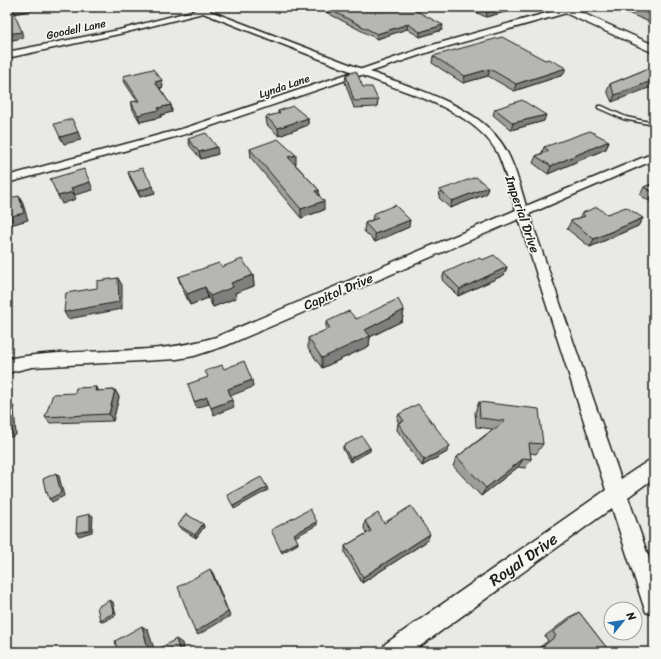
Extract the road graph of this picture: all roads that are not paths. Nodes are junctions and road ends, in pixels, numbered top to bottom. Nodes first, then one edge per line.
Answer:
1 (219, 7) edge
2 (199, 9) edge
3 (564, 9) edge
4 (654, 49) edge
5 (7, 55) edge
6 (362, 72) junction
7 (600, 107) dead end
8 (654, 124) edge
9 (654, 156) edge
10 (7, 180) edge
11 (523, 212) junction
12 (7, 366) edge
13 (654, 466) edge
14 (617, 493) junction
15 (654, 604) edge
16 (393, 652) edge

1 - 2 street, Goodell Lane
2 - 5 street, Goodell Lane
2 - 6 street, Imperial Drive
3 - 4 main road
3 - 6 street, Lynda Lane
6 - 10 street, Lynda Lane
6 - 11 street, Imperial Drive
7 - 8 lane
9 - 11 street, Capitol Drive
11 - 12 street, Capitol Drive
11 - 14 street, Imperial Drive
13 - 14 street, Royal Drive
14 - 15 street, Imperial Drive
14 - 16 street, Royal Drive

